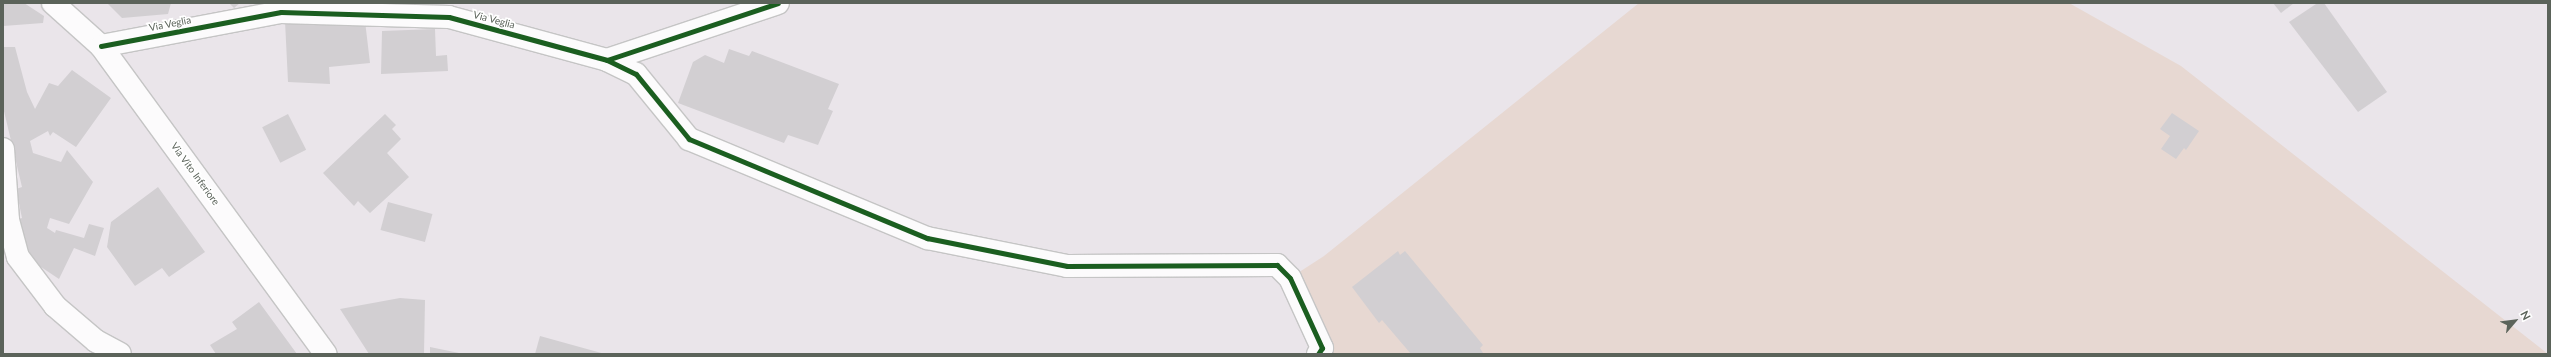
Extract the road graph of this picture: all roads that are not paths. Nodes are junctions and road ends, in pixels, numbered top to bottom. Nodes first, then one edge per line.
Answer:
1 (53, 3) edge
2 (778, 3) edge
3 (101, 46) junction
4 (606, 60) junction
5 (3, 149) edge
6 (120, 354) edge
7 (326, 354) edge
8 (1318, 354) edge

1 - 3 street, Via Vito Inferiore
2 - 4 street
3 - 4 street, Via Veglia
3 - 7 street, Via Vito Inferiore
4 - 8 street, Via Veglia
5 - 6 street

